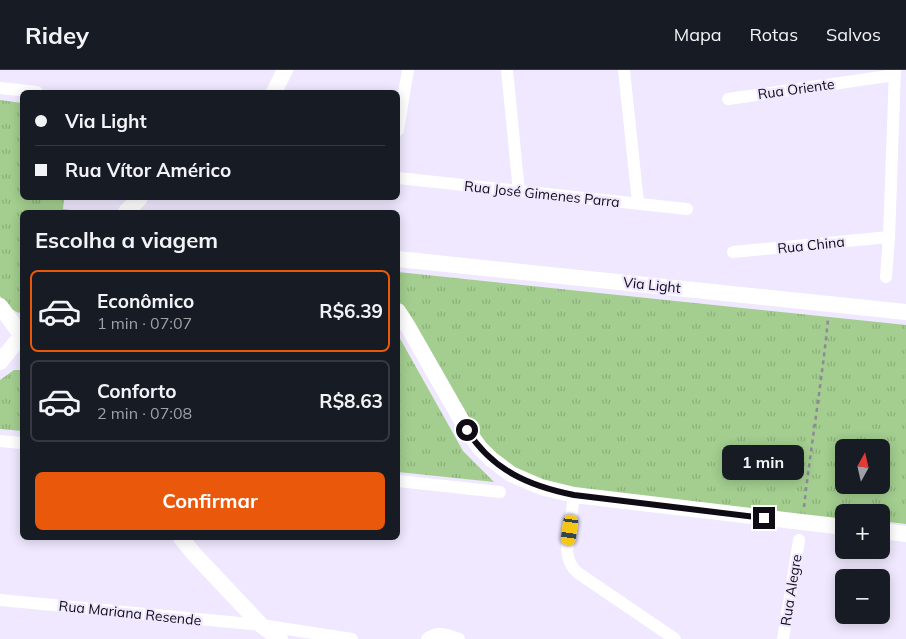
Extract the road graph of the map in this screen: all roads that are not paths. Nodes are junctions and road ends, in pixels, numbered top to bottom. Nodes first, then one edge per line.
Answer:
1 (285, 70) edge
2 (408, 70) edge
3 (507, 70) edge
4 (624, 70) edge
5 (895, 72) edge
6 (0, 88) edge
7 (20, 90) edge
8 (275, 90) edge
9 (728, 99) dead end
10 (400, 118) edge
11 (400, 178) edge
12 (519, 192) junction
13 (138, 200) edge
14 (638, 203) junction
15 (687, 209) dead end
16 (128, 210) edge
17 (889, 237) junction
18 (733, 252) dead end
19 (400, 259) edge
20 (886, 277) dead end
21 (0, 306) edge
22 (906, 312) edge
23 (400, 314) edge
24 (20, 332) edge
25 (20, 337) edge
26 (0, 362) edge
27 (0, 441) edge
28 (20, 443) edge
29 (400, 481) edge
30 (500, 492) dead end
31 (574, 495) junction
32 (835, 526) edge
33 (890, 532) edge
34 (906, 534) edge
35 (183, 540) edge
36 (799, 540) dead end
37 (0, 600) edge
38 (260, 625) junction
39 (280, 639) edge
40 (352, 639) edge
41 (427, 639) edge
42 (459, 639) edge
43 (675, 639) edge
44 (783, 639) edge

1 - 8 street
2 - 10 street
3 - 12 street
4 - 14 street
5 - 9 street, Rua Oriente
5 - 17 street
6 - 7 street
11 - 12 street, Rua José Gimenes Parra
12 - 14 street, Rua José Gimenes Parra
13 - 16 street
14 - 15 street, Rua José Gimenes Parra
17 - 18 street, Rua China
17 - 20 street
19 - 22 street, Via Light
21 - 24 street
23 - 31 street
25 - 26 street
27 - 28 street
29 - 30 street
31 - 32 street
31 - 43 street
33 - 34 street
35 - 38 street
36 - 44 street, Rua Alegre
37 - 38 street, Rua Mariana Resende
38 - 39 street
38 - 40 street, Rua Mariana Resende
41 - 42 street

